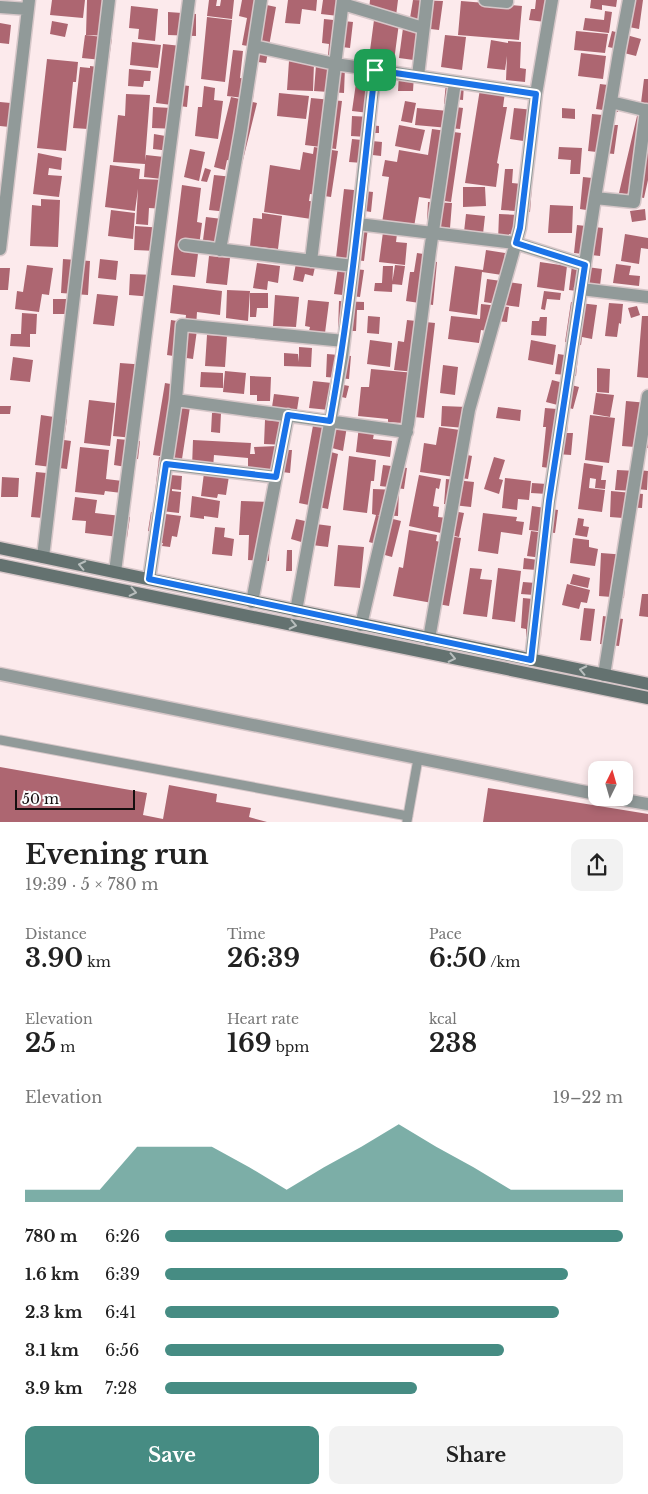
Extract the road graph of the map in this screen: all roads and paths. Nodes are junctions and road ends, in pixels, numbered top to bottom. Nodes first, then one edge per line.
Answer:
1 (109, 0) edge
2 (189, 0) edge
3 (261, 0) edge
4 (427, 0) edge
5 (485, 0) edge
6 (507, 0) edge
7 (552, 0) edge
8 (629, 0) edge
9 (343, 2) edge
10 (29, 4) edge
11 (0, 7) edge
12 (423, 28) junction
13 (254, 46) junction
14 (335, 64) junction
15 (375, 70) junction
16 (418, 76) junction
17 (454, 82) junction
18 (536, 94) junction
19 (611, 102) junction
20 (647, 110) edge
21 (595, 198) junction
22 (358, 224) junction
23 (432, 233) junction
24 (516, 243) junction
25 (185, 245) dead end
26 (0, 249) edge
27 (220, 250) junction
28 (312, 261) junction
29 (585, 265) junction
30 (354, 266) junction
31 (581, 289) junction
32 (648, 297) edge
33 (344, 342) junction
34 (648, 396) edge
35 (176, 400) junction
36 (288, 415) junction
37 (330, 421) junction
38 (407, 432) junction
39 (166, 464) junction
40 (276, 477) junction
41 (0, 548) edge
42 (43, 557) junction
43 (0, 565) edge
44 (115, 572) junction
45 (149, 579) junction
46 (252, 602) junction
47 (296, 611) junction
48 (361, 625) junction
49 (429, 639) junction
50 (531, 660) junction
51 (0, 674) edge
52 (604, 675) junction
53 (648, 684) edge
54 (648, 698) edge
55 (0, 740) edge
56 (418, 758) junction
57 (588, 792) edge
58 (633, 801) edge
59 (648, 804) edge
60 (408, 819) edge

1 - 42 street
2 - 44 street
3 - 13 street
4 - 12 street
5 - 6 street
7 - 18 street
8 - 19 street
9 - 12 street
9 - 14 street
10 - 11 street
10 - 26 street
12 - 16 street
13 - 14 street
13 - 27 street
14 - 15 street
14 - 28 street
15 - 16 street
15 - 22 street
16 - 17 street
17 - 18 street
17 - 23 street
18 - 24 street
19 - 20 street
19 - 21 street
20 - 21 street
21 - 29 street
22 - 23 street
22 - 30 street
23 - 24 street
23 - 38 street
24 - 29 street
24 - 49 street
25 - 27 street
27 - 28 street
28 - 30 street
29 - 31 street
30 - 33 street
31 - 32 street
31 - 50 street
33 - 35 street
33 - 37 street
34 - 52 street
35 - 36 street
35 - 39 street
36 - 37 street
36 - 40 street
37 - 38 street
37 - 47 street
38 - 48 street
39 - 40 street
39 - 45 street
40 - 46 street
41 - 42 main road
44 -> 42 main road
43 -> 54 main road
44 - 45 main road
45 - 46 main road
46 - 47 main road
47 - 48 main road
48 - 49 main road
49 - 50 main road
52 -> 50 main road
51 - 56 street
52 - 53 main road
55 - 60 lane
56 - 57 street
56 - 60 lane
58 - 59 street

